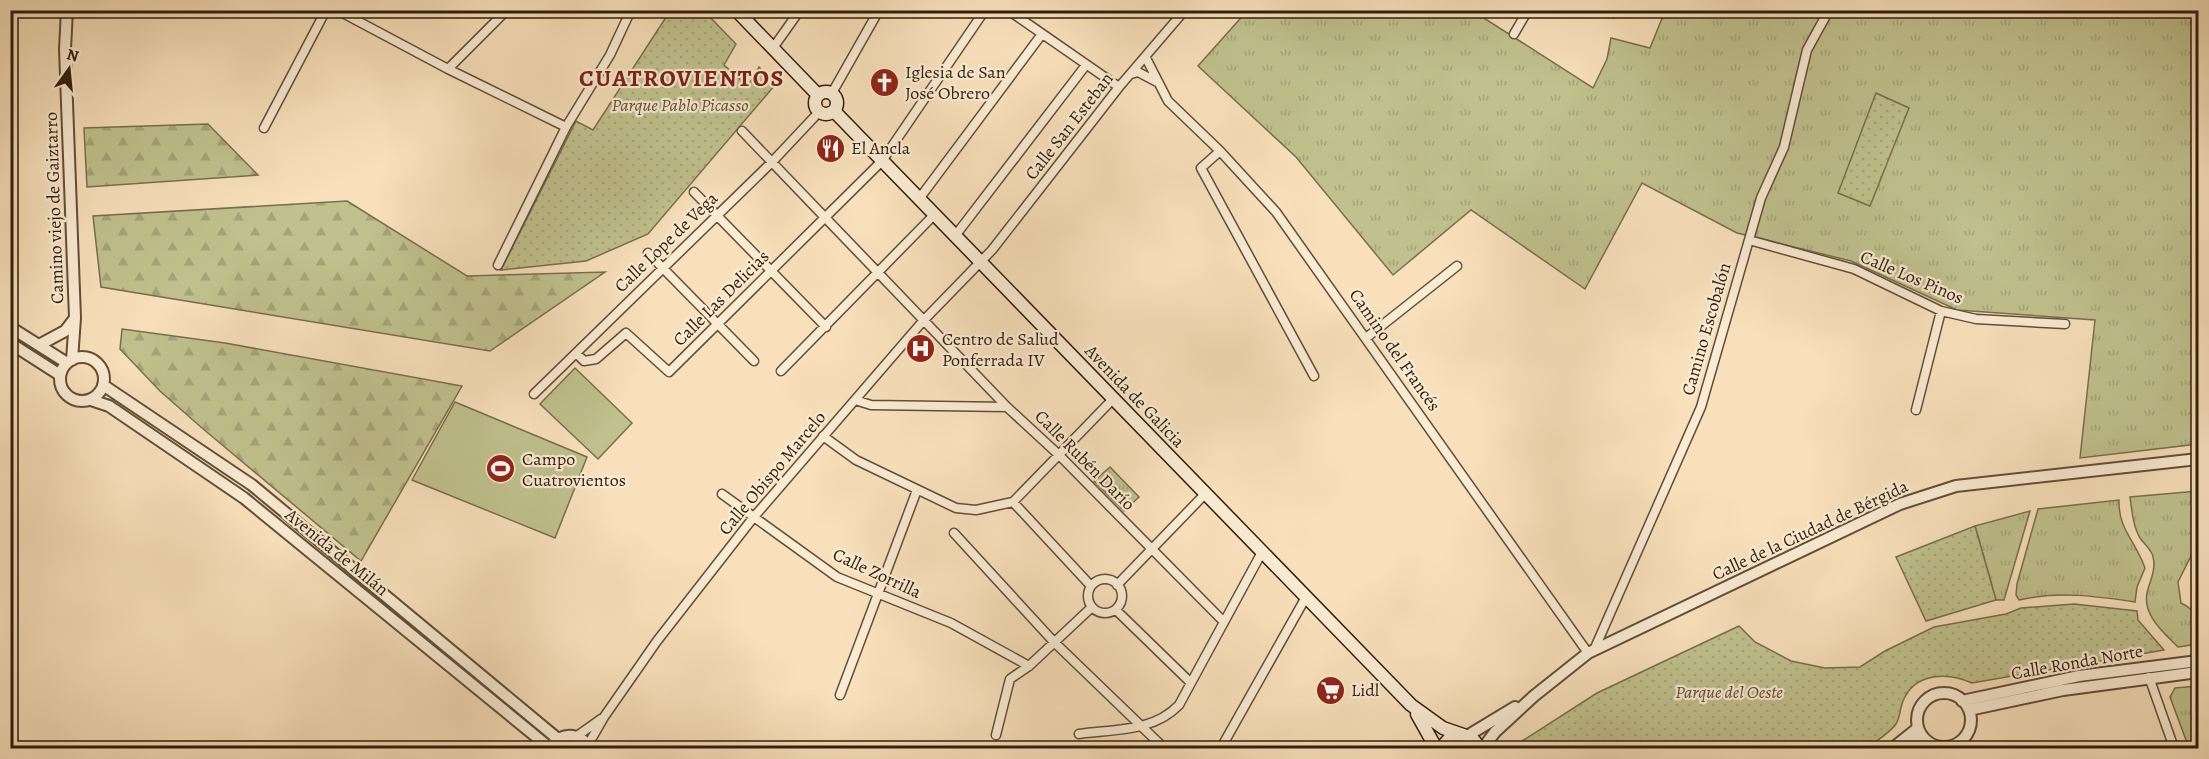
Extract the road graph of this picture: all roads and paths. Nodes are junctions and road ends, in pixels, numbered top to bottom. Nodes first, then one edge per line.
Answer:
1 (67, 10) edge
2 (326, 10) edge
3 (337, 10) edge
4 (507, 10) edge
5 (736, 10) edge
6 (800, 10) edge
7 (879, 10) edge
8 (985, 10) edge
9 (1008, 10) edge
10 (1185, 10) edge
11 (1528, 10) edge
12 (1829, 10) edge
13 (628, 12) edge
14 (1042, 34) junction
15 (1514, 34) dead end
16 (773, 48) junction
17 (1146, 58) junction
18 (1086, 65) junction
19 (448, 69) junction
20 (1131, 74) junction
21 (1157, 82) junction
22 (1119, 87) junction
23 (832, 93) junction
24 (818, 95) junction
25 (834, 111) junction
26 (819, 112) junction
27 (566, 127) junction
28 (264, 128) dead end
29 (742, 131) dead end
30 (1220, 151) junction
31 (882, 161) junction
32 (772, 162) junction
33 (694, 192) dead end
34 (919, 199) junction
35 (934, 215) junction
36 (717, 216) junction
37 (825, 218) junction
38 (955, 236) junction
39 (1749, 240) junction
40 (648, 253) dead end
41 (980, 262) junction
42 (498, 265) dead end
43 (1457, 266) dead end
44 (663, 268) junction
45 (771, 271) junction
46 (879, 273) junction
47 (1941, 311) junction
48 (75, 318) junction
49 (923, 321) junction
50 (718, 323) junction
51 (2065, 324) dead end
52 (10, 327) edge
53 (826, 327) junction
54 (75, 331) junction
55 (1366, 338) junction
56 (10, 343) edge
57 (39, 345) junction
58 (576, 353) junction
59 (86, 358) junction
60 (70, 361) junction
61 (754, 361) dead end
62 (781, 371) dead end
63 (60, 375) junction
64 (1314, 376) dead end
65 (104, 385) junction
66 (534, 394) dead end
67 (1113, 399) junction
68 (91, 400) junction
69 (855, 400) junction
70 (1007, 407) junction
71 (1916, 410) dead end
72 (823, 436) junction
73 (1059, 455) junction
74 (2199, 459) edge
75 (917, 490) junction
76 (722, 494) dead end
77 (1205, 494) junction
78 (1013, 502) junction
79 (753, 518) junction
80 (954, 533) dead end
81 (1152, 549) junction
82 (1262, 552) junction
83 (1117, 585) junction
84 (1091, 586) junction
85 (878, 596) junction
86 (1306, 597) junction
87 (1092, 608) junction
88 (1116, 610) junction
89 (1224, 622) junction
90 (1054, 642) junction
91 (1591, 652) junction
92 (2199, 661) edge
93 (1029, 666) junction
94 (2199, 672) edge
95 (2150, 676) junction
96 (1191, 683) junction
97 (840, 695) dead end
98 (1534, 696) junction
99 (1411, 705) junction
100 (1966, 706) junction
101 (604, 717) junction
102 (1142, 726) junction
103 (1920, 732) junction
104 (1078, 734) dead end
105 (996, 735) dead end
106 (1464, 735) junction
107 (577, 736) junction
108 (558, 739) junction
109 (1958, 746) edge
110 (589, 747) edge
111 (550, 748) edge
112 (1164, 748) edge
113 (1221, 748) edge
114 (1439, 748) edge
115 (1481, 748) edge
116 (1893, 748) edge
117 (1905, 748) edge
118 (2174, 748) edge

1 - 48 street, Camino viejo de Gaiztarro
2 - 28 street
3 - 19 street
4 - 19 street
5 - 16 main road
6 - 16 street
7 - 23 street
8 - 31 street, Calle Las Delicias
9 - 14 street
10 - 17 street, Calle San Esteban
11 - 15 street
12 - 39 street, Camino Escobalón
13 - 27 street
14 - 18 street
14 - 34 street
16 - 24 main road
17 - 20 street, Calle San Esteban
17 - 21 street, Camino del Francés
18 - 22 street
18 - 38 street
19 - 27 street
20 - 21 street
20 - 22 street, Calle San Esteban
21 - 30 street, Camino del Francés
22 - 41 street, Calle San Esteban
23 - 24 main road
23 - 25 main road
24 - 26 main road
25 - 26 main road
25 - 31 main road, Avenida de Galicia
26 - 32 street, Calle Lope de Vega
27 - 42 street
29 - 32 street, Calle Rubén Darío
30 - 55 street, Camino del Francés
30 - 64 street
31 - 34 main road, Avenida de Galicia
31 - 37 street, Calle Las Delicias
32 - 36 street, Calle Lope de Vega
32 - 37 street, Calle Rubén Darío
33 - 36 street
34 - 35 main road, Avenida de Galicia
35 - 38 main road, Avenida de Galicia
35 - 46 street
36 - 44 street, Calle Lope de Vega
36 - 45 street
37 - 45 street, Calle Las Delicias
37 - 46 street, Calle Rubén Darío
38 - 41 main road, Avenida de Galicia
39 - 47 street, Calle Los Pinos
39 - 91 street, Camino Escobalón
40 - 44 street
41 - 49 street, Calle Obispo Marcelo
41 - 67 main road, Avenida de Galicia
43 - 55 street
44 - 50 street
44 - 58 street, Calle Lope de Vega
45 - 50 street, Calle Las Delicias
45 - 53 street
46 - 49 street, Calle Rubén Darío
46 - 53 street
47 - 51 street, Calle Los Pinos
47 - 71 street
48 - 54 street, Camino viejo de Gaiztarro
48 - 57 street
49 - 69 street, Calle Obispo Marcelo
49 - 70 street, Calle Rubén Darío
50 - 58 street, Calle Las Delicias
50 - 61 street
52 - 57 street
53 - 62 street
54 - 59 street, Camino viejo de Gaiztarro
54 - 60 street, Camino viejo de Gaiztarro
55 - 91 street, Camino del Francés
56 - 63 street
57 - 60 street
58 - 66 street, Calle Lope de Vega
59 - 60 street
59 - 65 street
60 - 63 street
63 - 68 street
65 - 68 street
65 - 108 street, Avenida de Milán
67 - 73 street
67 - 77 main road, Avenida de Galicia
68 - 111 street, Avenida de Milán
69 - 70 street
69 - 72 street, Calle Obispo Marcelo
70 - 73 street, Calle Rubén Darío
72 - 75 street
72 - 79 street, Calle Obispo Marcelo
73 - 78 street
73 - 81 street, Calle Rubén Darío
74 - 91 street, Calle de la Ciudad de Bérgida
75 - 78 street
75 - 85 street
76 - 79 street, Calle Zorrilla
77 - 81 street
77 - 82 main road, Avenida de Galicia
78 - 84 street
79 - 85 street, Calle Zorrilla
79 - 101 street, Calle Obispo Marcelo
80 - 90 street
81 - 83 street
81 - 89 street, Calle Rubén Darío
82 - 86 main road, Avenida de Galicia
82 - 89 street
83 - 84 street
83 - 88 street
84 - 87 street
85 - 93 street, Calle Zorrilla
85 - 97 street
86 - 99 main road, Avenida de Galicia
86 - 113 street
87 - 88 street
87 - 90 street
88 - 96 street
89 - 96 street
90 - 93 street
90 - 102 street
91 - 98 street, Calle de la Ciudad de Bérgida
92 - 100 street, Calle Ronda Norte
93 - 105 street
94 - 95 street, Calle Ronda Norte
95 - 100 street, Calle Ronda Norte
95 - 118 street
96 - 102 street
98 - 106 street, Calle de la Ciudad de Bérgida
98 - 115 street, Calle de la Ciudad de Bérgida
99 - 106 main road, Avenida de Galicia
99 - 114 main road, Avenida de Galicia
100 - 103 street
100 - 109 street
101 - 107 street, Calle Obispo Marcelo
101 - 110 street, Calle Obispo Marcelo
102 - 104 street
102 - 112 street
103 - 109 street
103 - 116 street
103 - 117 street
106 - 114 main road
106 - 115 main road, Avenida de Galicia
107 - 108 street
107 - 110 street
108 - 111 street

